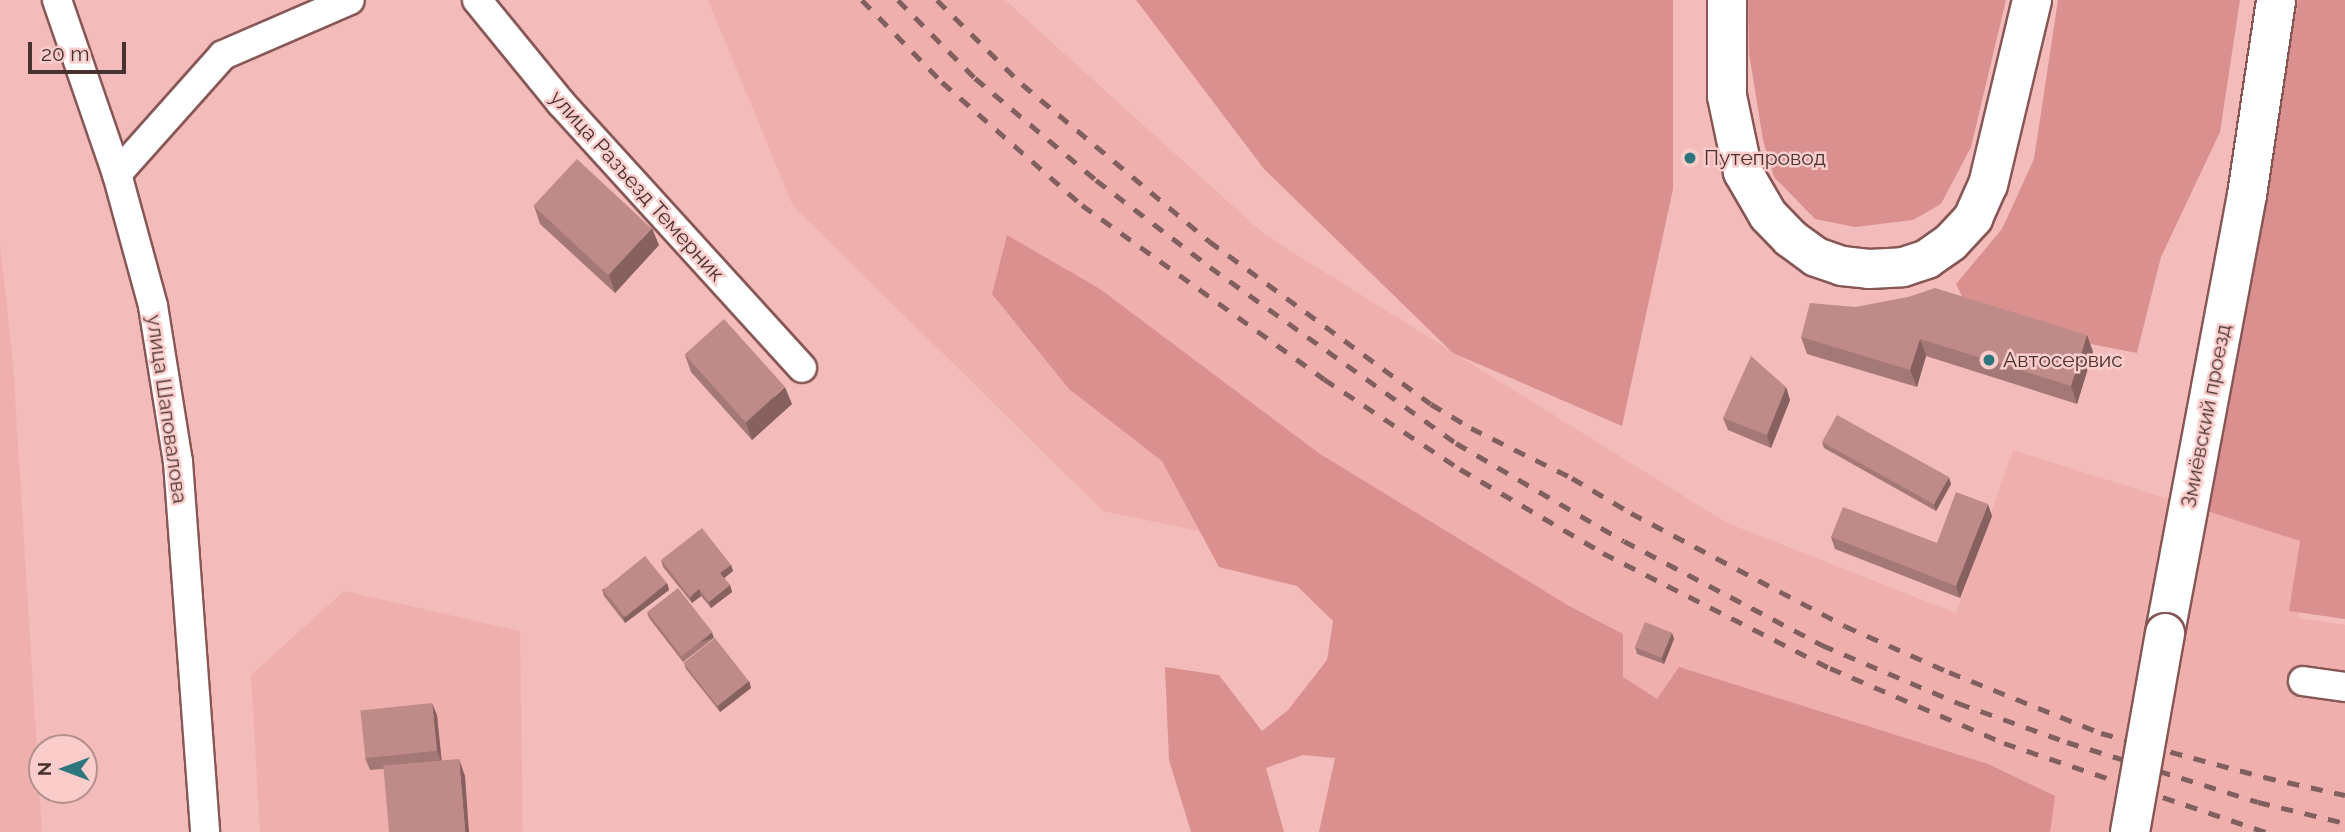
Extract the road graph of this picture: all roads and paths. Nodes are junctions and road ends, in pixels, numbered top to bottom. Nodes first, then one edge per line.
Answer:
1 (57, 0) edge
2 (351, 0) edge
3 (477, 0) edge
4 (1727, 0) edge
5 (2032, 0) edge
6 (2276, 0) edge
7 (117, 174) junction
8 (802, 368) dead end
9 (2302, 681) dead end
10 (2345, 687) edge
11 (205, 832) edge
12 (2130, 832) edge

1 - 7 street, улица Шаповалова
2 - 7 street
3 - 8 street, улица Разъезд Темерник
4 - 5 main road
6 - 12 main road, Змиёвский проезд, bridge
7 - 11 street, улица Шаповалова
9 - 10 street

